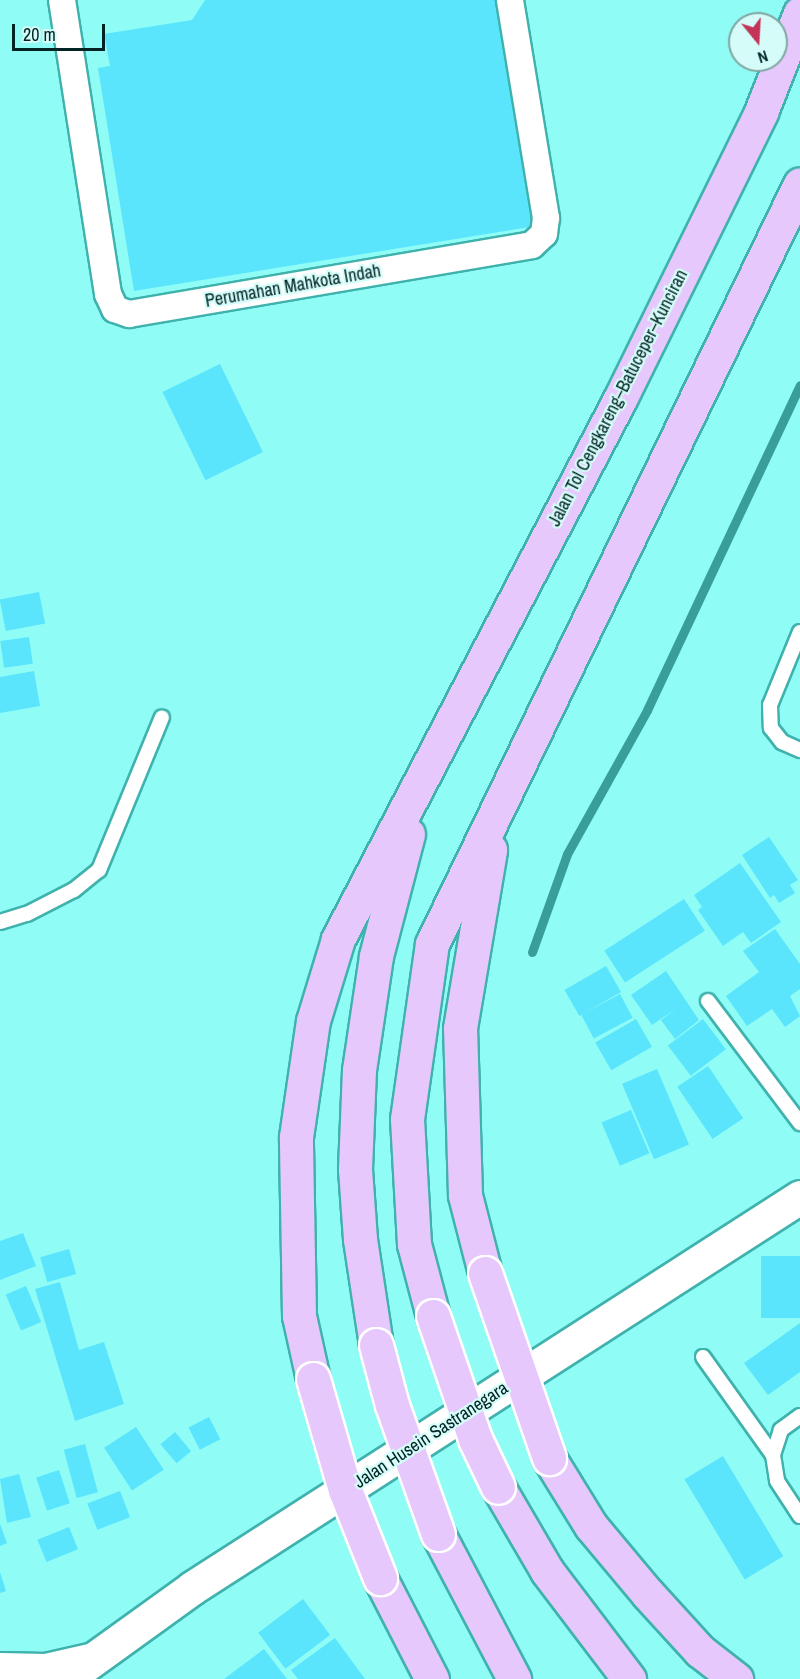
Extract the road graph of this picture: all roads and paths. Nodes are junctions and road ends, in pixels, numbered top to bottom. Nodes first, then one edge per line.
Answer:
1 (62, 0) edge
2 (510, 0) edge
3 (800, 13) edge
4 (800, 184) edge
5 (800, 632) edge
6 (162, 717) dead end
7 (800, 750) edge
8 (423, 777) junction
9 (495, 818) junction
10 (0, 922) edge
11 (708, 1001) dead end
12 (800, 1123) edge
13 (800, 1197) edge
14 (703, 1357) dead end
15 (800, 1416) edge
16 (773, 1455) junction
17 (800, 1516) edge
18 (96, 1658) junction
19 (0, 1669) edge
20 (627, 1676) edge
21 (66, 1679) edge
22 (432, 1679) edge
23 (513, 1679) edge
24 (736, 1679) edge

1 - 2 street, Perumahan Mahkota Indah
3 - 8 highway, Jalan Tol Cengkareng–Batuceper–Kunciran
4 - 9 highway
5 - 7 lane
6 - 10 lane
8 - 22 highway, bridge
8 - 23 highway, bridge
9 - 20 highway, bridge
9 - 24 highway, bridge
11 - 12 lane
13 - 18 main road, Jalan Husein Sastranegara
14 - 16 lane
15 - 16 lane
16 - 17 lane
18 - 19 main road
18 - 21 main road, Jalan Husein Sastranegara

